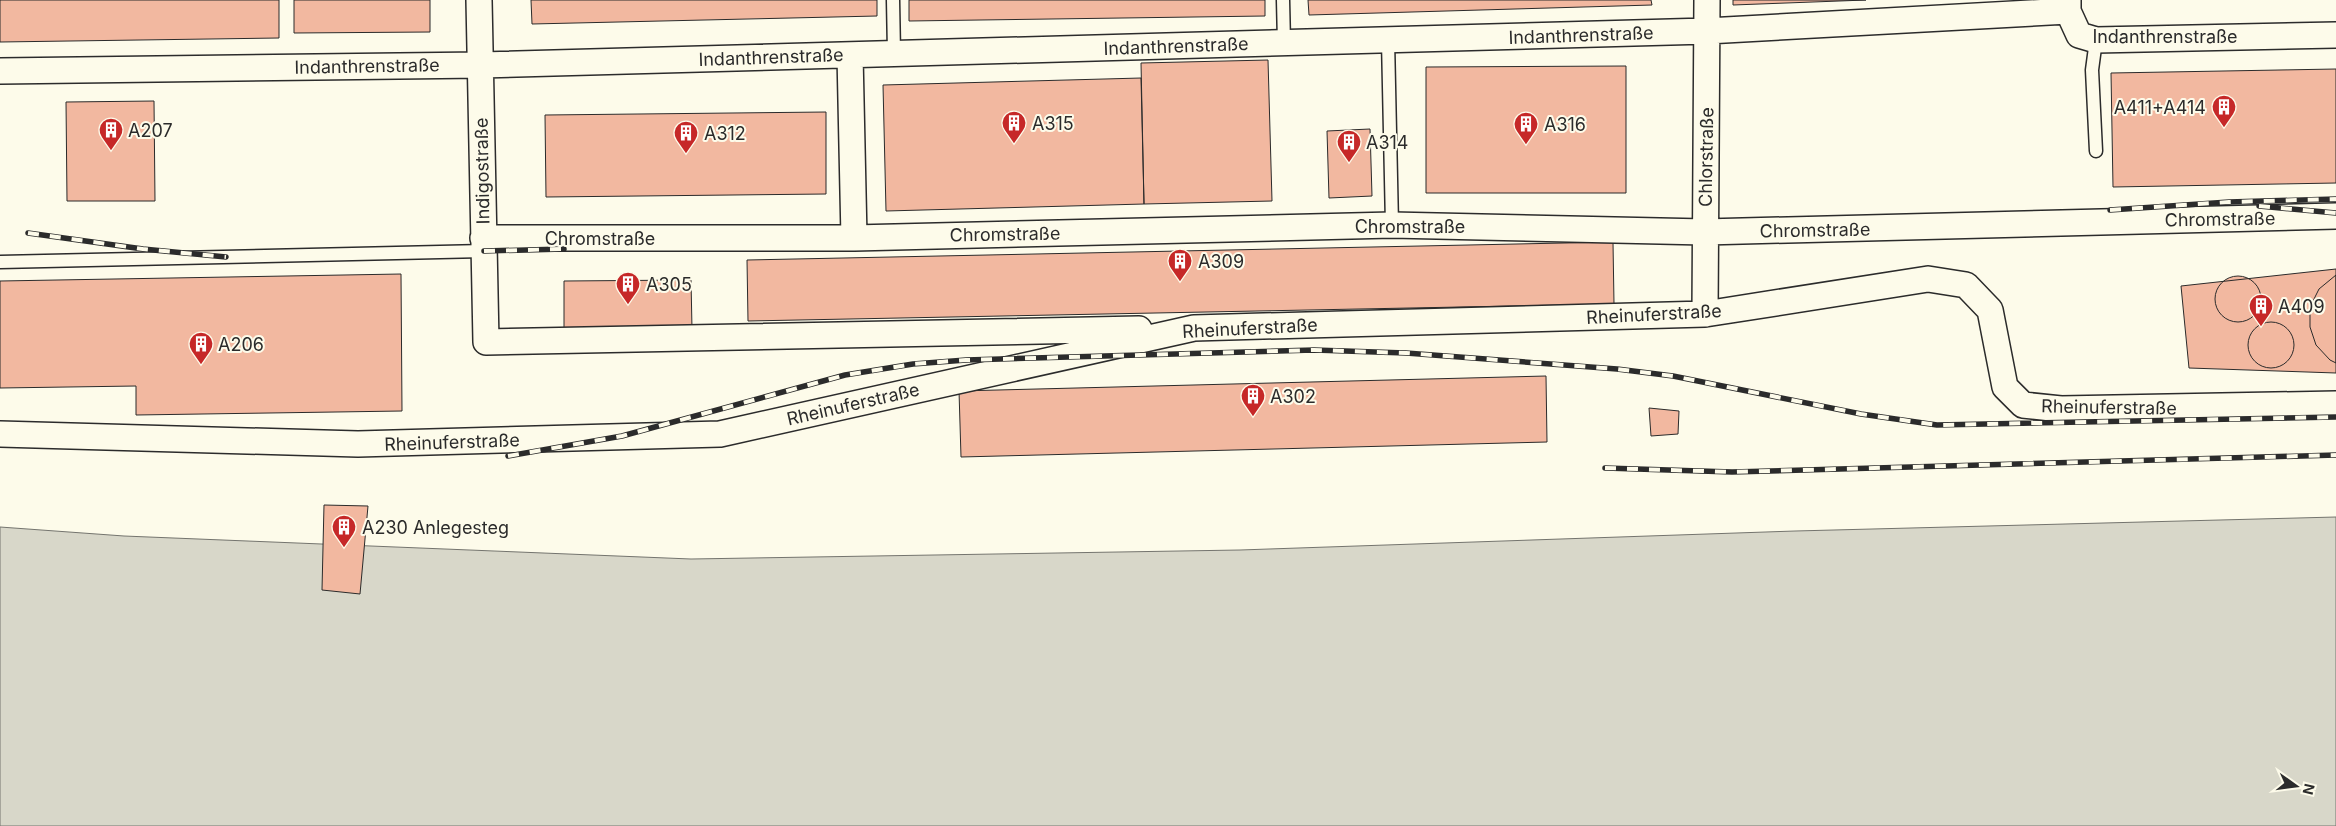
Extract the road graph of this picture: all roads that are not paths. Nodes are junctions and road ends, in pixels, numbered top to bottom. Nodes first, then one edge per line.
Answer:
1 (479, 0) edge
2 (893, 0) edge
3 (1284, 0) edge
4 (1707, 0) edge
5 (2068, 5) edge
6 (1707, 31) junction
7 (2336, 35) edge
8 (1388, 40) junction
9 (2096, 40) junction
10 (1284, 43) junction
11 (894, 53) junction
12 (850, 55) junction
13 (481, 65) junction
14 (0, 70) edge
15 (2096, 151) dead end
16 (2336, 216) edge
17 (1392, 225) junction
18 (1705, 232) junction
19 (854, 238) junction
20 (484, 244) junction
21 (0, 262) edge
22 (1706, 314) junction
23 (1194, 328) junction
24 (2336, 404) edge
25 (0, 434) edge

1 - 13 street, Indigostraße
2 - 11 lane
3 - 10 lane
4 - 6 street, Chlorstraße
5 - 6 street, Indanthrenstraße
5 - 9 street, Indanthrenstraße
6 - 8 street, Indanthrenstraße
6 - 18 street, Chlorstraße
7 - 9 street, Indanthrenstraße
8 - 10 street, Indanthrenstraße
8 - 17 lane
9 - 15 lane
10 - 11 street, Indanthrenstraße
11 - 12 street, Indanthrenstraße
12 - 13 street, Indanthrenstraße
12 - 19 street
13 - 14 street, Indanthrenstraße
13 - 20 street, Indigostraße
16 - 18 street, Chromstraße
17 - 18 street, Chromstraße
17 - 19 street, Chromstraße
18 - 22 street, Chlorstraße
19 - 20 street, Chromstraße
20 - 21 lane
20 - 23 street, Indigostraße
22 - 23 street, Rheinuferstraße
22 - 24 street, Rheinuferstraße
23 - 25 street, Rheinuferstraße

